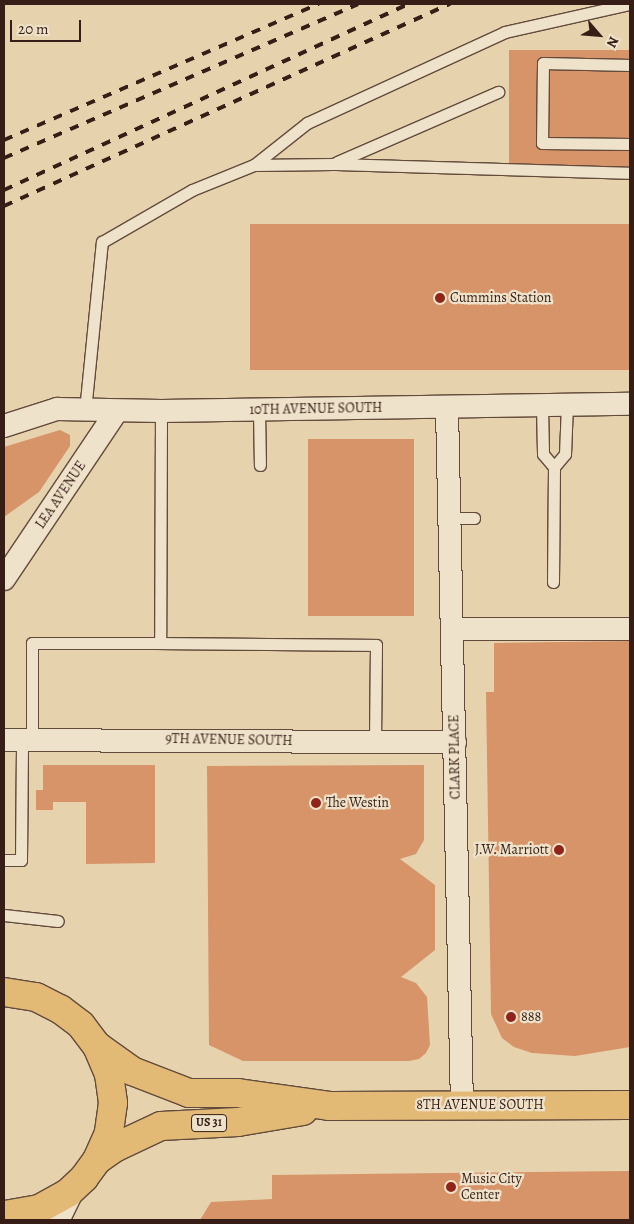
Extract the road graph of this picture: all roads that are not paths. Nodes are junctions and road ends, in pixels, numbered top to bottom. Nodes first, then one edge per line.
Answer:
1 (629, 4) edge
2 (608, 9) junction
3 (630, 11) edge
4 (630, 64) edge
5 (498, 92) dead end
6 (630, 144) edge
7 (334, 164) junction
8 (254, 165) junction
9 (630, 173) edge
10 (630, 404) edge
11 (567, 405) junction
12 (542, 406) junction
13 (447, 408) junction
14 (259, 410) junction
15 (85, 411) junction
16 (117, 411) junction
17 (161, 411) junction
18 (4, 426) edge
19 (260, 465) dead end
20 (554, 467) junction
21 (450, 518) junction
22 (474, 518) dead end
23 (4, 579) edge
24 (553, 582) dead end
25 (452, 629) junction
26 (630, 629) edge
27 (160, 643) junction
28 (19, 740) edge
29 (374, 741) junction
30 (455, 742) junction
31 (4, 860) edge
32 (4, 915) edge
33 (58, 921) dead end
34 (4, 992) edge
35 (97, 1046) junction
36 (462, 1105) junction
37 (630, 1105) edge
38 (329, 1106) junction
39 (97, 1160) junction
40 (68, 1193) junction
41 (4, 1215) edge
42 (55, 1220) edge

1 - 2 lane
2 - 3 lane
2 - 8 lane
4 - 6 lane
5 - 7 lane
7 - 8 lane
7 - 9 lane
8 - 15 lane
10 - 11 street, 10TH AVENUE SOUTH
11 - 12 street, 10TH AVENUE SOUTH
11 - 20 lane
12 - 13 street, 10TH AVENUE SOUTH
12 - 20 lane
13 - 14 street, 10TH AVENUE SOUTH
13 - 21 street, CLARK PLACE
14 - 17 street, 10TH AVENUE SOUTH
14 - 19 lane
15 - 16 street, 10TH AVENUE SOUTH
15 - 18 street, 10TH AVENUE SOUTH
16 - 17 street, 10TH AVENUE SOUTH
16 - 23 street, LEA AVENUE
17 - 27 lane
20 - 24 lane
21 - 22 lane
21 - 25 street, CLARK PLACE
25 - 26 street
25 - 30 street, CLARK PLACE
27 - 28 lane
27 - 29 lane
28 - 29 street, 9TH AVENUE SOUTH
28 - 31 lane
29 - 30 street, 9TH AVENUE SOUTH
30 - 36 street, CLARK PLACE
32 - 33 lane
34 - 35 main road, US 31
35 - 38 main road, 8TH AVENUE SOUTH / US 31
35 - 39 main road
36 - 37 main road, 8TH AVENUE SOUTH / US 31
36 - 38 main road, 8TH AVENUE SOUTH / US 31
38 - 39 main road, 8TH AVENUE SOUTH / US 31
39 - 40 main road, US 31
40 - 41 main road, US 31
40 - 42 main road

